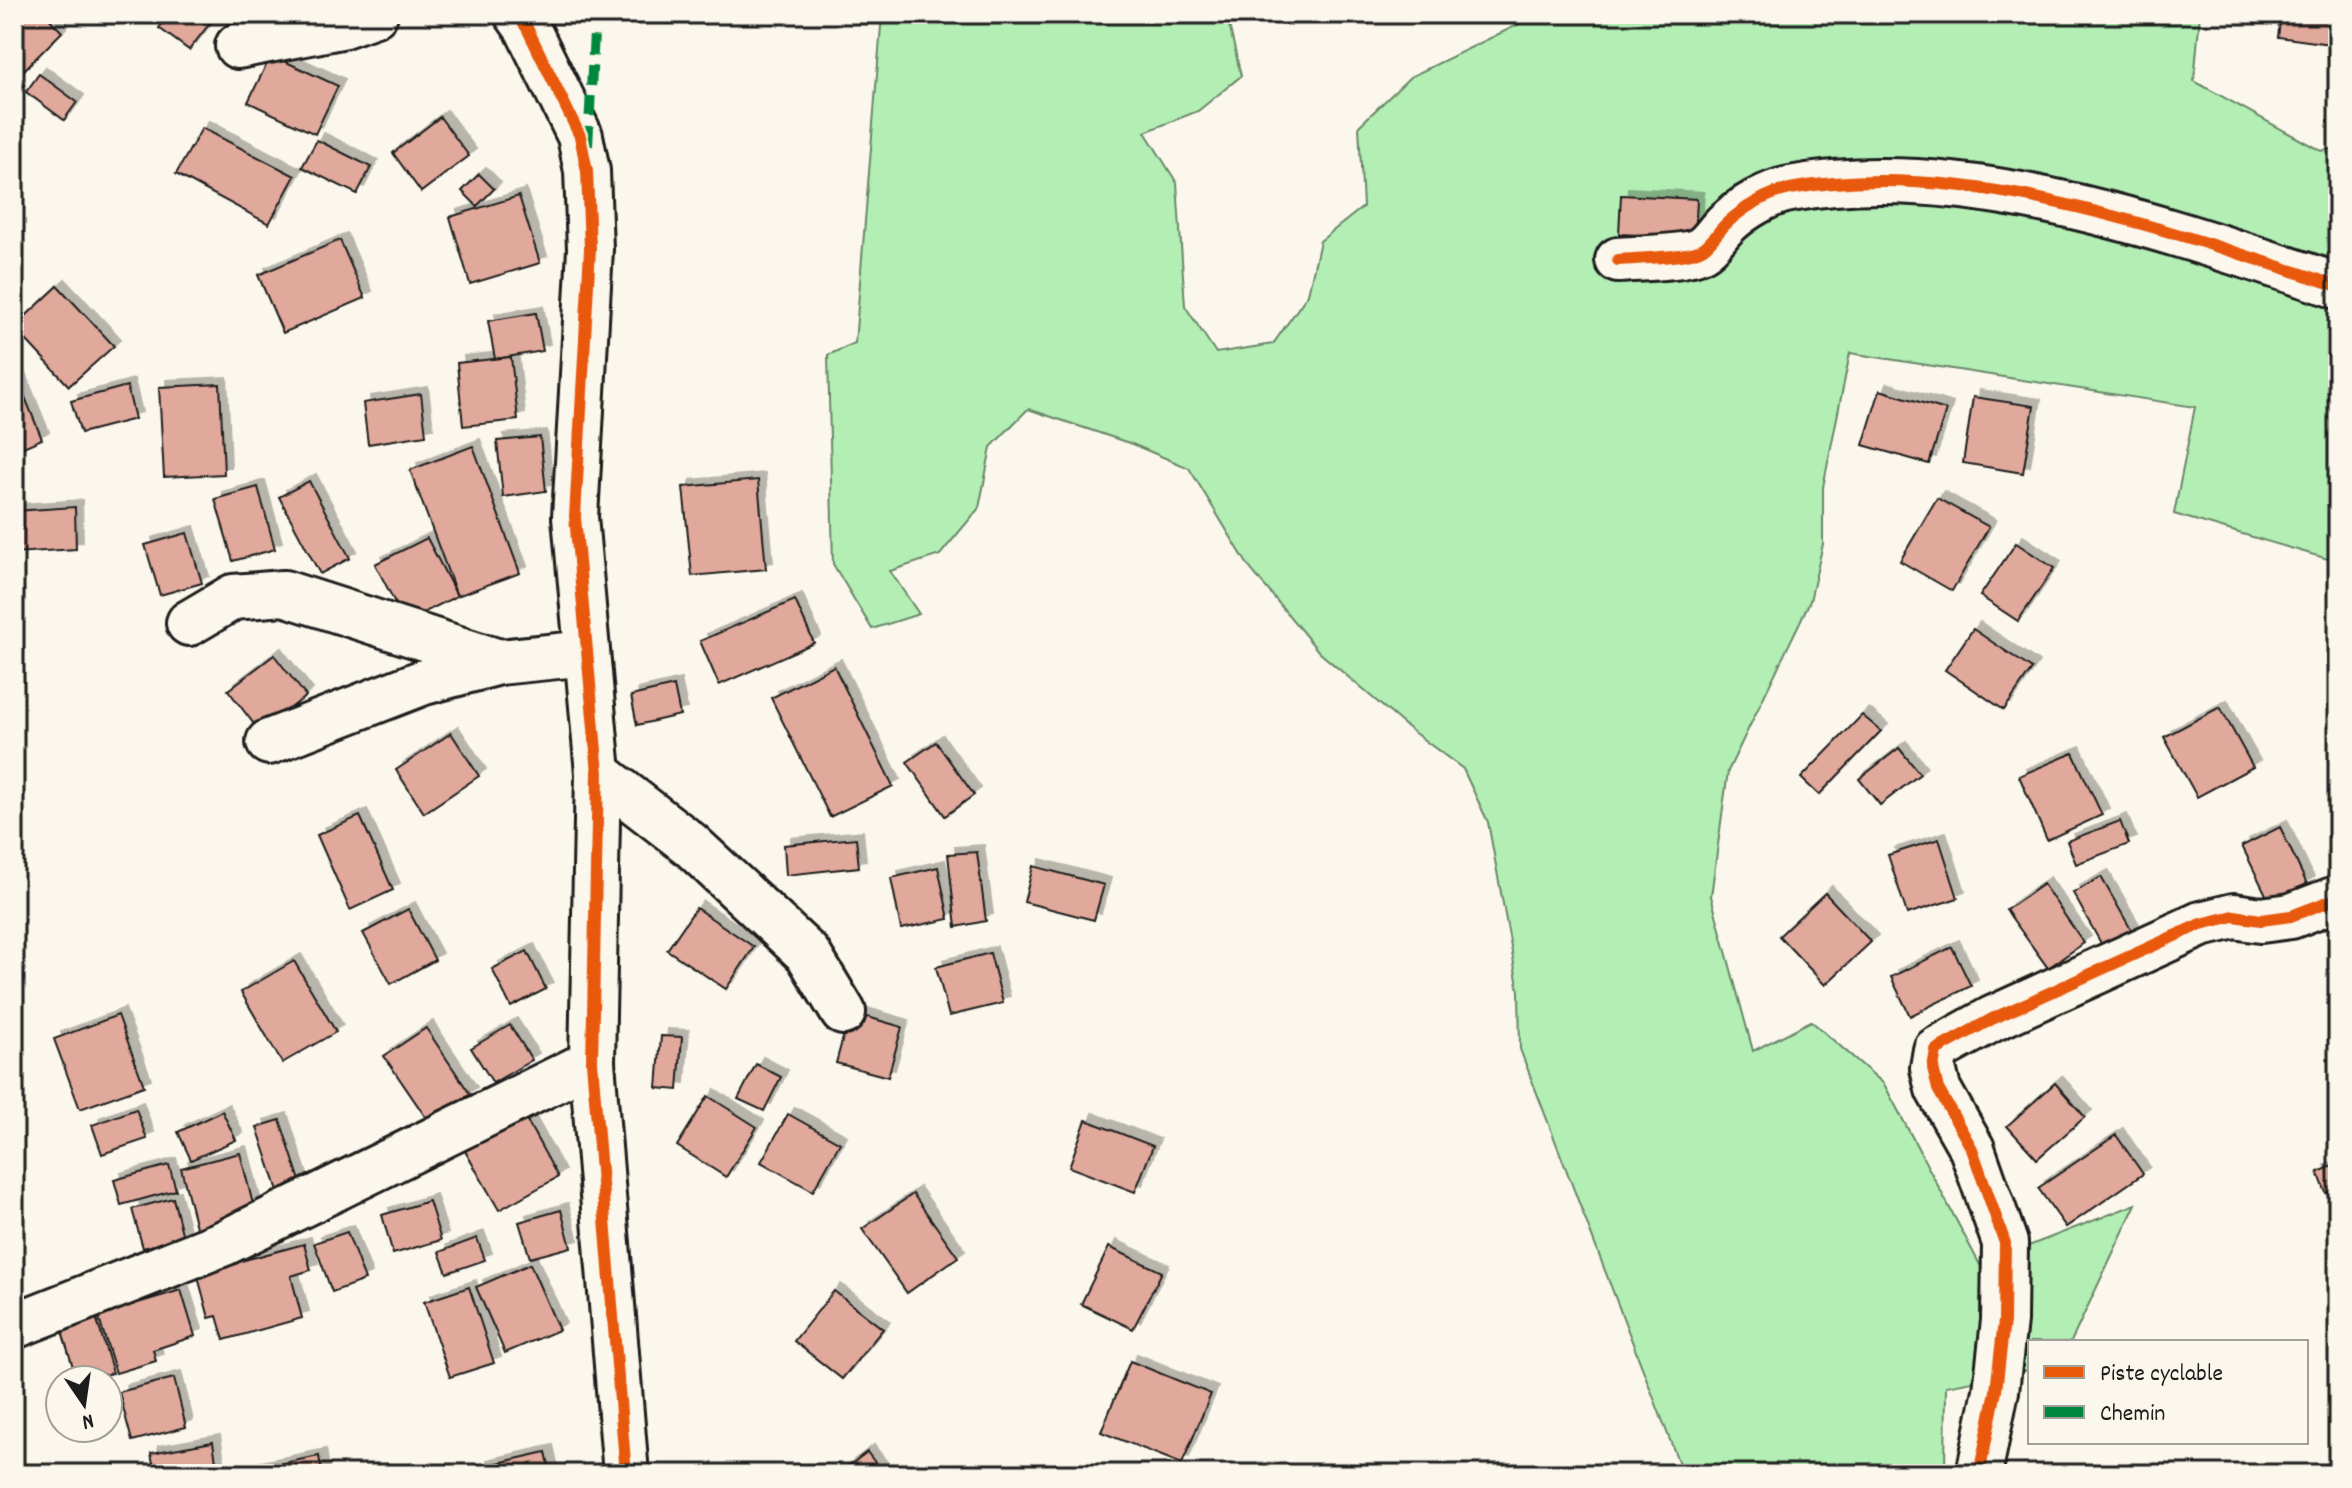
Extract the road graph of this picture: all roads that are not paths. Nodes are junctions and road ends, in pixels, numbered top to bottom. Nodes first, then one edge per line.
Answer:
1 (375, 14) edge
2 (517, 14) edge
3 (238, 46) dead end
4 (1618, 260) dead end
5 (2338, 286) edge
6 (189, 623) dead end
7 (587, 653) junction
8 (499, 662) junction
9 (269, 742) dead end
10 (598, 773) junction
11 (2338, 898) edge
12 (843, 1012) dead end
13 (592, 1062) junction
14 (14, 1326) edge
15 (626, 1474) edge
16 (1979, 1474) edge

1 - 3 street
2 - 7 street
4 - 5 street
6 - 8 street
7 - 8 street
7 - 10 street
8 - 9 street
10 - 12 street
10 - 13 street
11 - 16 street
13 - 14 street
13 - 15 street

